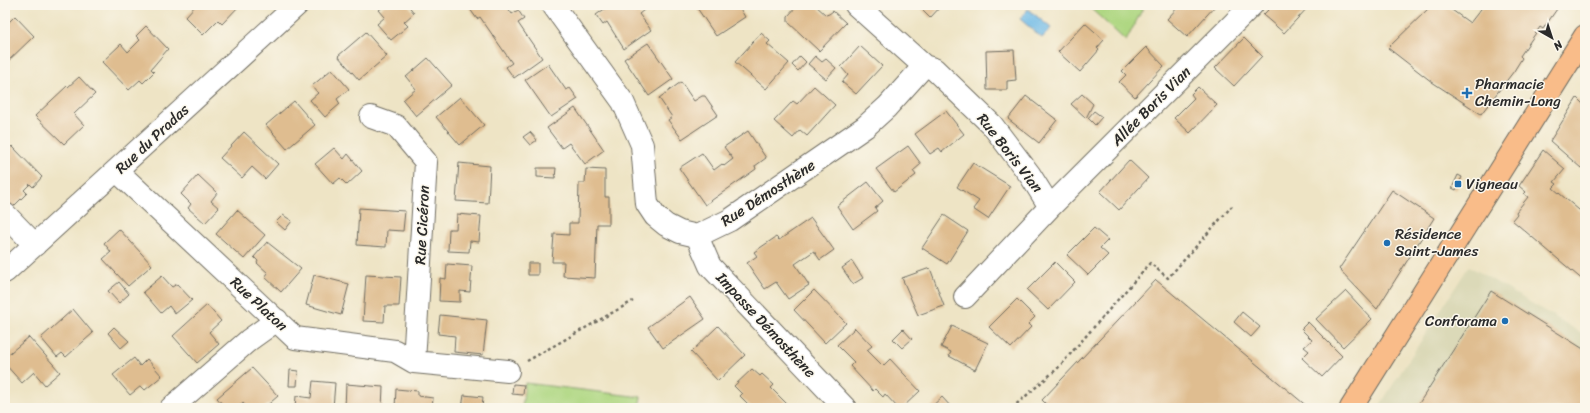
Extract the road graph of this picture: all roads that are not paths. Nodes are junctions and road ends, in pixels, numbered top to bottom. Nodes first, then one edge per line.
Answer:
1 (297, 5) edge
2 (553, 5) edge
3 (856, 5) edge
4 (1252, 5) edge
5 (1585, 36) edge
6 (924, 66) junction
7 (371, 117) dead end
8 (117, 171) junction
9 (1050, 208) junction
10 (5, 214) edge
11 (696, 236) junction
12 (35, 244) junction
13 (5, 272) edge
14 (965, 297) dead end
15 (277, 320) junction
16 (414, 362) junction
17 (508, 371) road end
18 (171, 408) edge
19 (845, 408) edge
20 (1351, 408) edge

1 - 8 street, Rue du Pradas
2 - 11 street
3 - 6 street, Rue Boris Vian
4 - 9 street, Allée Boris Vian
5 - 20 main road
6 - 9 street, Rue Boris Vian
6 - 11 street, Rue Démosthène
7 - 16 street, Rue Cicéron
8 - 12 street, Rue du Pradas
8 - 15 street, Rue Platon
9 - 14 street, Rue Boris Vian
10 - 12 street
11 - 19 street, Impasse Démosthène
12 - 13 street, Rue du Pradas
15 - 16 street, Rue Platon
15 - 18 street
16 - 17 street, Rue Platon

